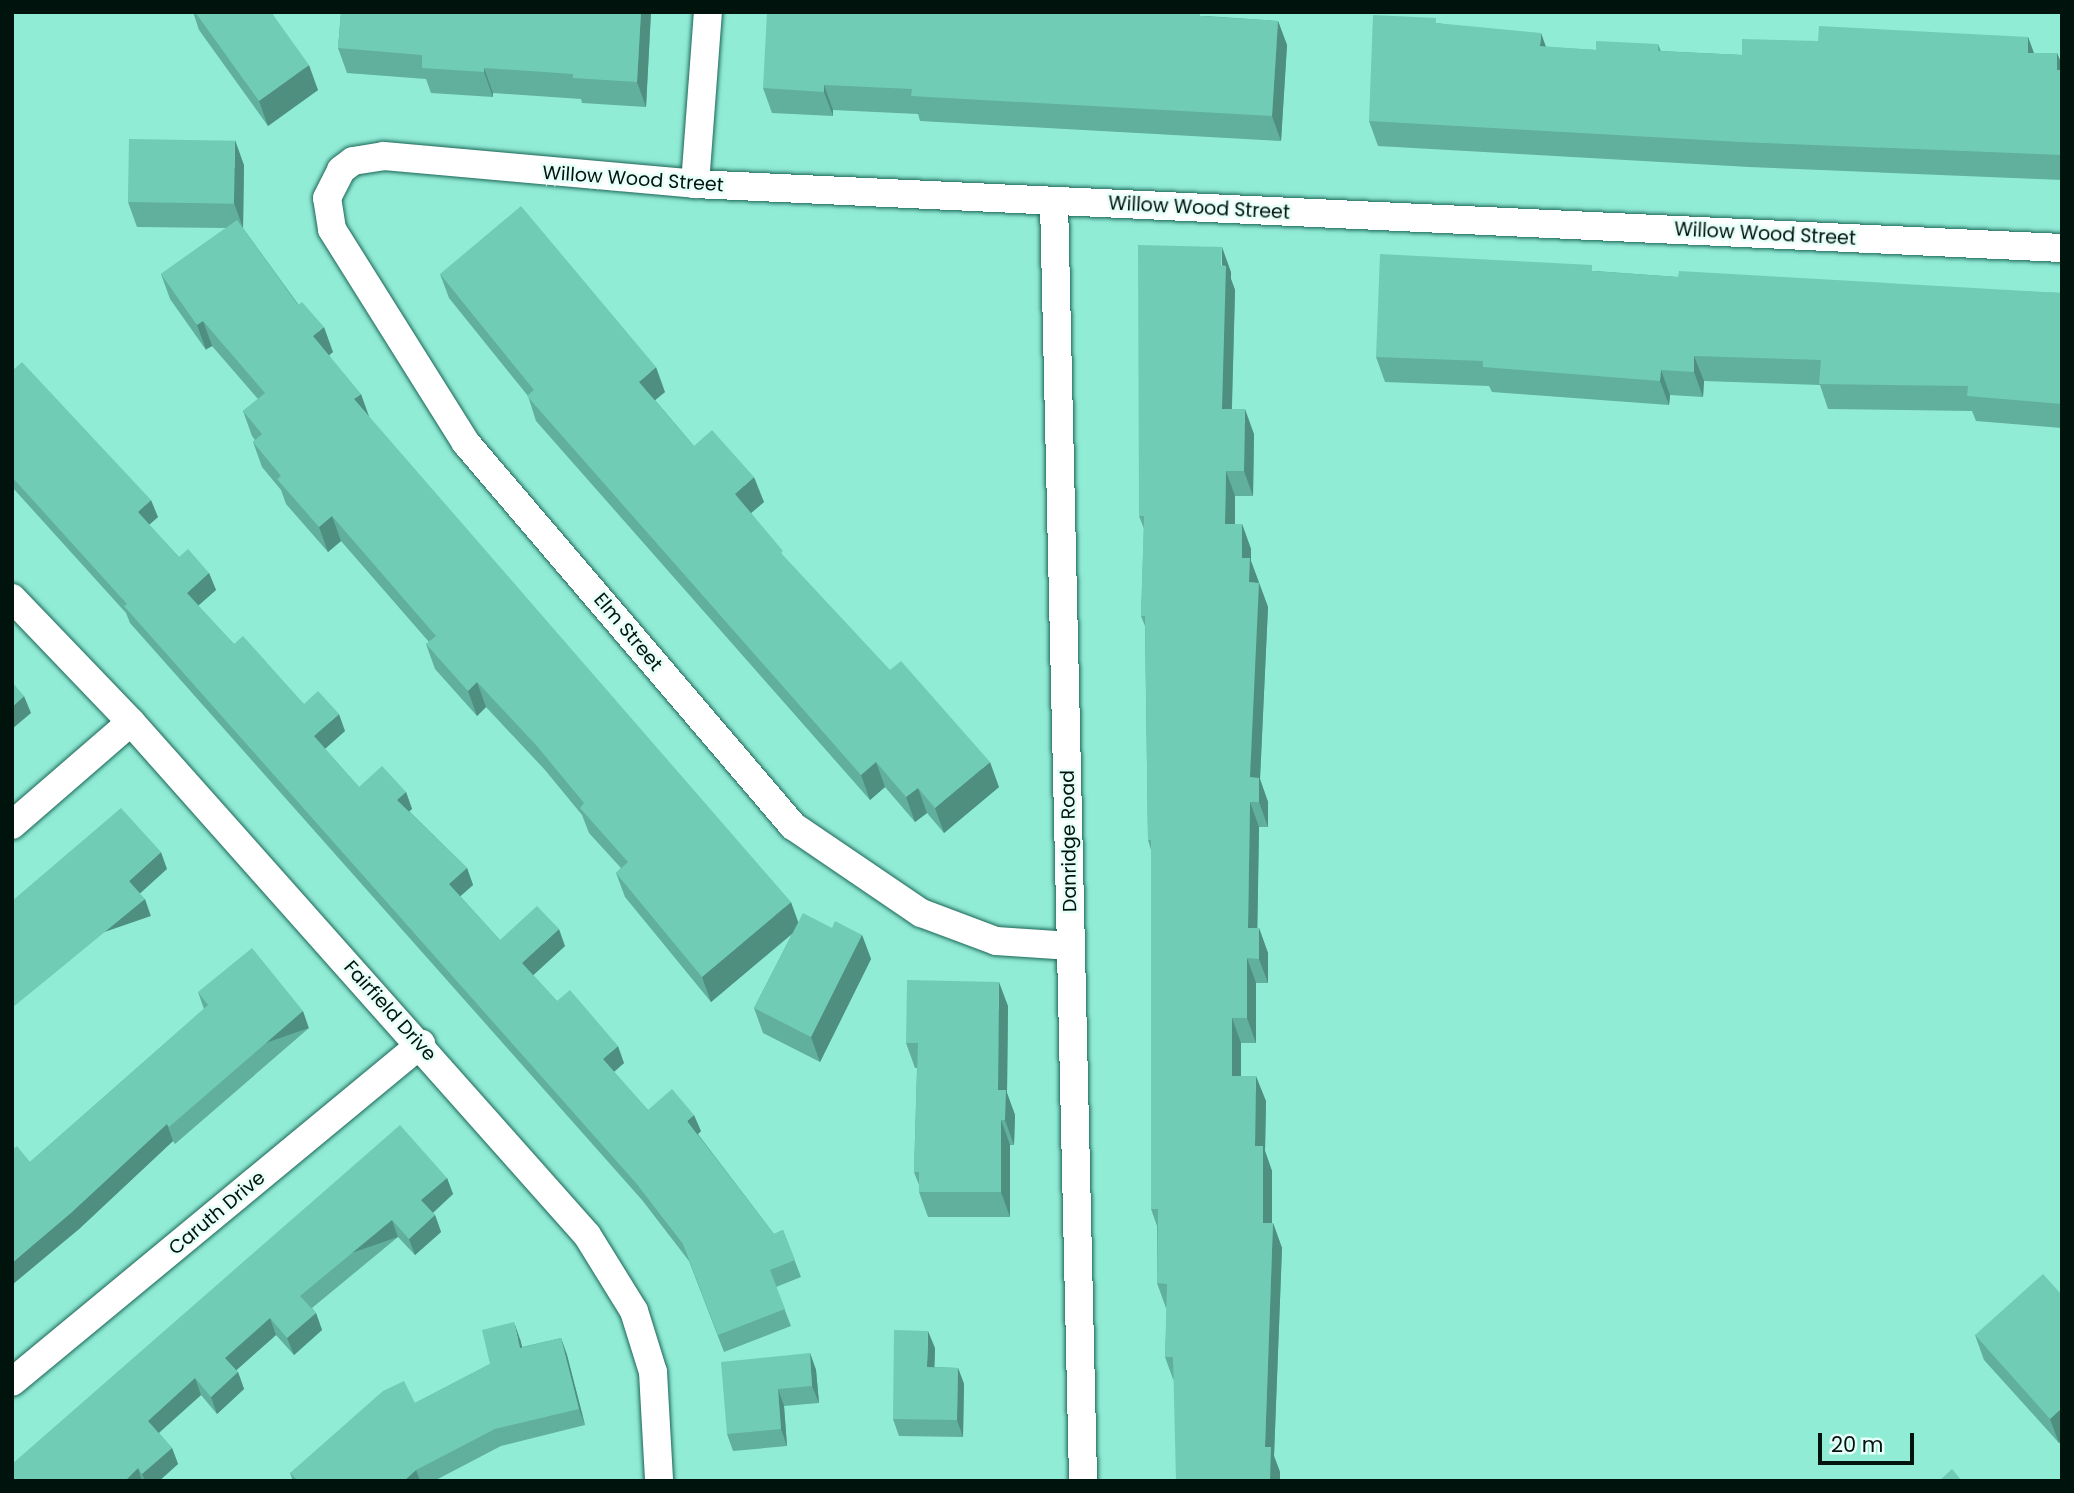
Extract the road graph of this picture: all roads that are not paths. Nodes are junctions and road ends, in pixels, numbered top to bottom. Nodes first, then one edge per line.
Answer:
1 (708, 12) edge
2 (341, 170) joint
3 (695, 184) junction
4 (1054, 201) junction
5 (2062, 248) edge
6 (12, 598) edge
7 (131, 722) junction
8 (12, 825) edge
9 (1071, 946) junction
10 (421, 1044) junction
11 (12, 1382) edge
12 (659, 1481) edge
13 (1083, 1481) edge

1 - 3 street
2 - 3 street, Willow Wood Street
2 - 9 street, Elm Street
3 - 4 street, Willow Wood Street
4 - 5 street, Willow Wood Street
4 - 9 street, Danridge Road
6 - 7 street, Fairfield Drive
7 - 8 street
7 - 10 street, Fairfield Drive
9 - 13 street, Danridge Road
10 - 11 street, Caruth Drive
10 - 12 street, Fairfield Drive

